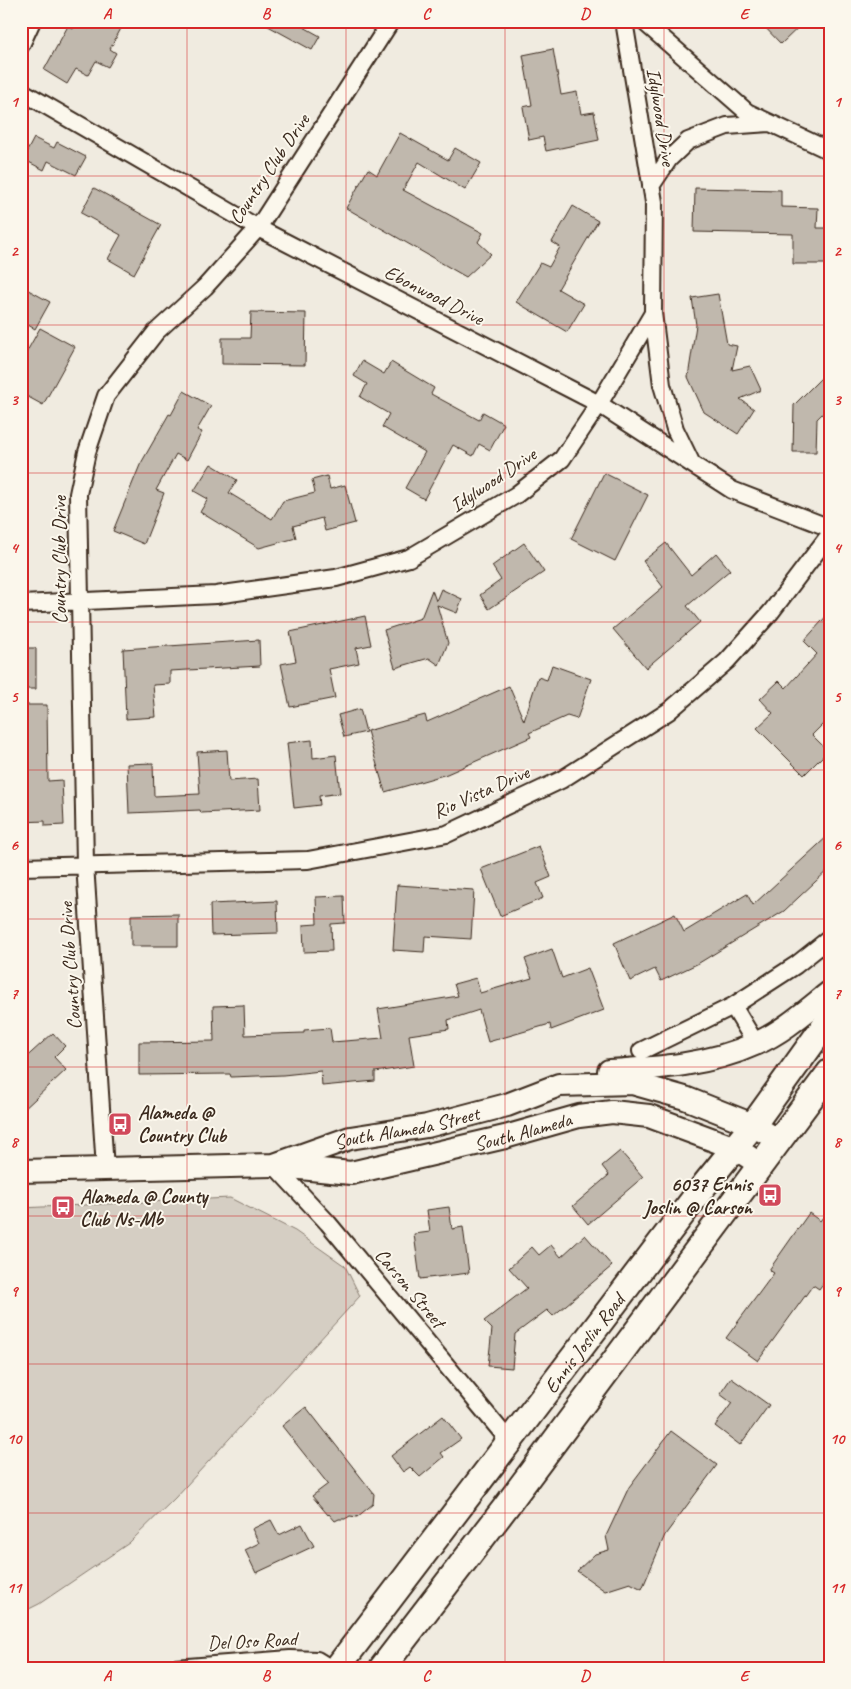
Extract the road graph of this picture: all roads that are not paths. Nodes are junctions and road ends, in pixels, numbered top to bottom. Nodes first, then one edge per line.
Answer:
1 (32, 21) edge
2 (391, 21) edge
3 (624, 21) edge
4 (643, 21) edge
5 (21, 45) edge
6 (21, 91) edge
7 (770, 123) junction
8 (830, 151) edge
9 (651, 186) junction
10 (258, 228) junction
11 (653, 313) junction
12 (599, 404) junction
13 (692, 464) junction
14 (830, 528) edge
15 (830, 534) edge
16 (80, 601) junction
17 (21, 604) edge
18 (85, 864) junction
19 (21, 867) edge
20 (830, 938) edge
21 (830, 992) edge
22 (733, 1006) junction
23 (830, 1018) edge
24 (756, 1044) junction
25 (641, 1052) dead end
26 (830, 1072) edge
27 (559, 1085) junction
28 (753, 1125) junction
29 (779, 1140) junction
30 (735, 1148) junction
31 (274, 1165) junction
32 (761, 1165) junction
33 (105, 1169) junction
34 (21, 1171) edge
35 (510, 1442) junction
36 (175, 1668) edge
37 (330, 1668) edge
38 (338, 1668) edge
39 (382, 1668) edge

1 - 5 street
2 - 10 street, Country Club Drive
3 - 9 street, Idylwood Drive
4 - 7 street
6 - 10 street, Ebonwood Drive
7 - 8 street
7 - 9 street
9 - 11 street, Idylwood Drive
10 - 12 street, Ebonwood Drive
10 - 16 street, Country Club Drive
11 - 12 street, Idylwood Drive
11 - 13 street
12 - 13 street, Ebonwood Drive
12 - 16 street, Idylwood Drive
13 - 14 street, Ebonwood Drive
15 - 18 street, Rio Vista Drive
16 - 17 street, Idylwood Drive
16 - 18 street, Country Club Drive
18 - 19 street, Rio Vista Drive
18 - 33 street, Country Club Drive
20 - 22 street
21 - 24 main road
22 - 24 street
22 - 25 street
23 - 28 main road, Ennis Joslin Road
24 - 27 main road
26 - 29 main road, Ennis Joslin Road
27 - 28 main road, South Alameda Street
27 - 31 main road, South Alameda Street
28 - 29 main road, South Alameda Street
28 - 30 main road, Ennis Joslin Road
29 - 32 main road, Ennis Joslin Road
30 - 31 main road, South Alameda
30 - 32 main road, South Alameda
30 - 35 main road, Ennis Joslin Road
31 - 33 main road, South Alameda Street
31 - 35 street, Carson Street
32 - 39 main road, Ennis Joslin Road
33 - 34 main road, South Alameda Street
35 - 38 main road, Ennis Joslin Road
36 - 37 street, Del Oso Road

